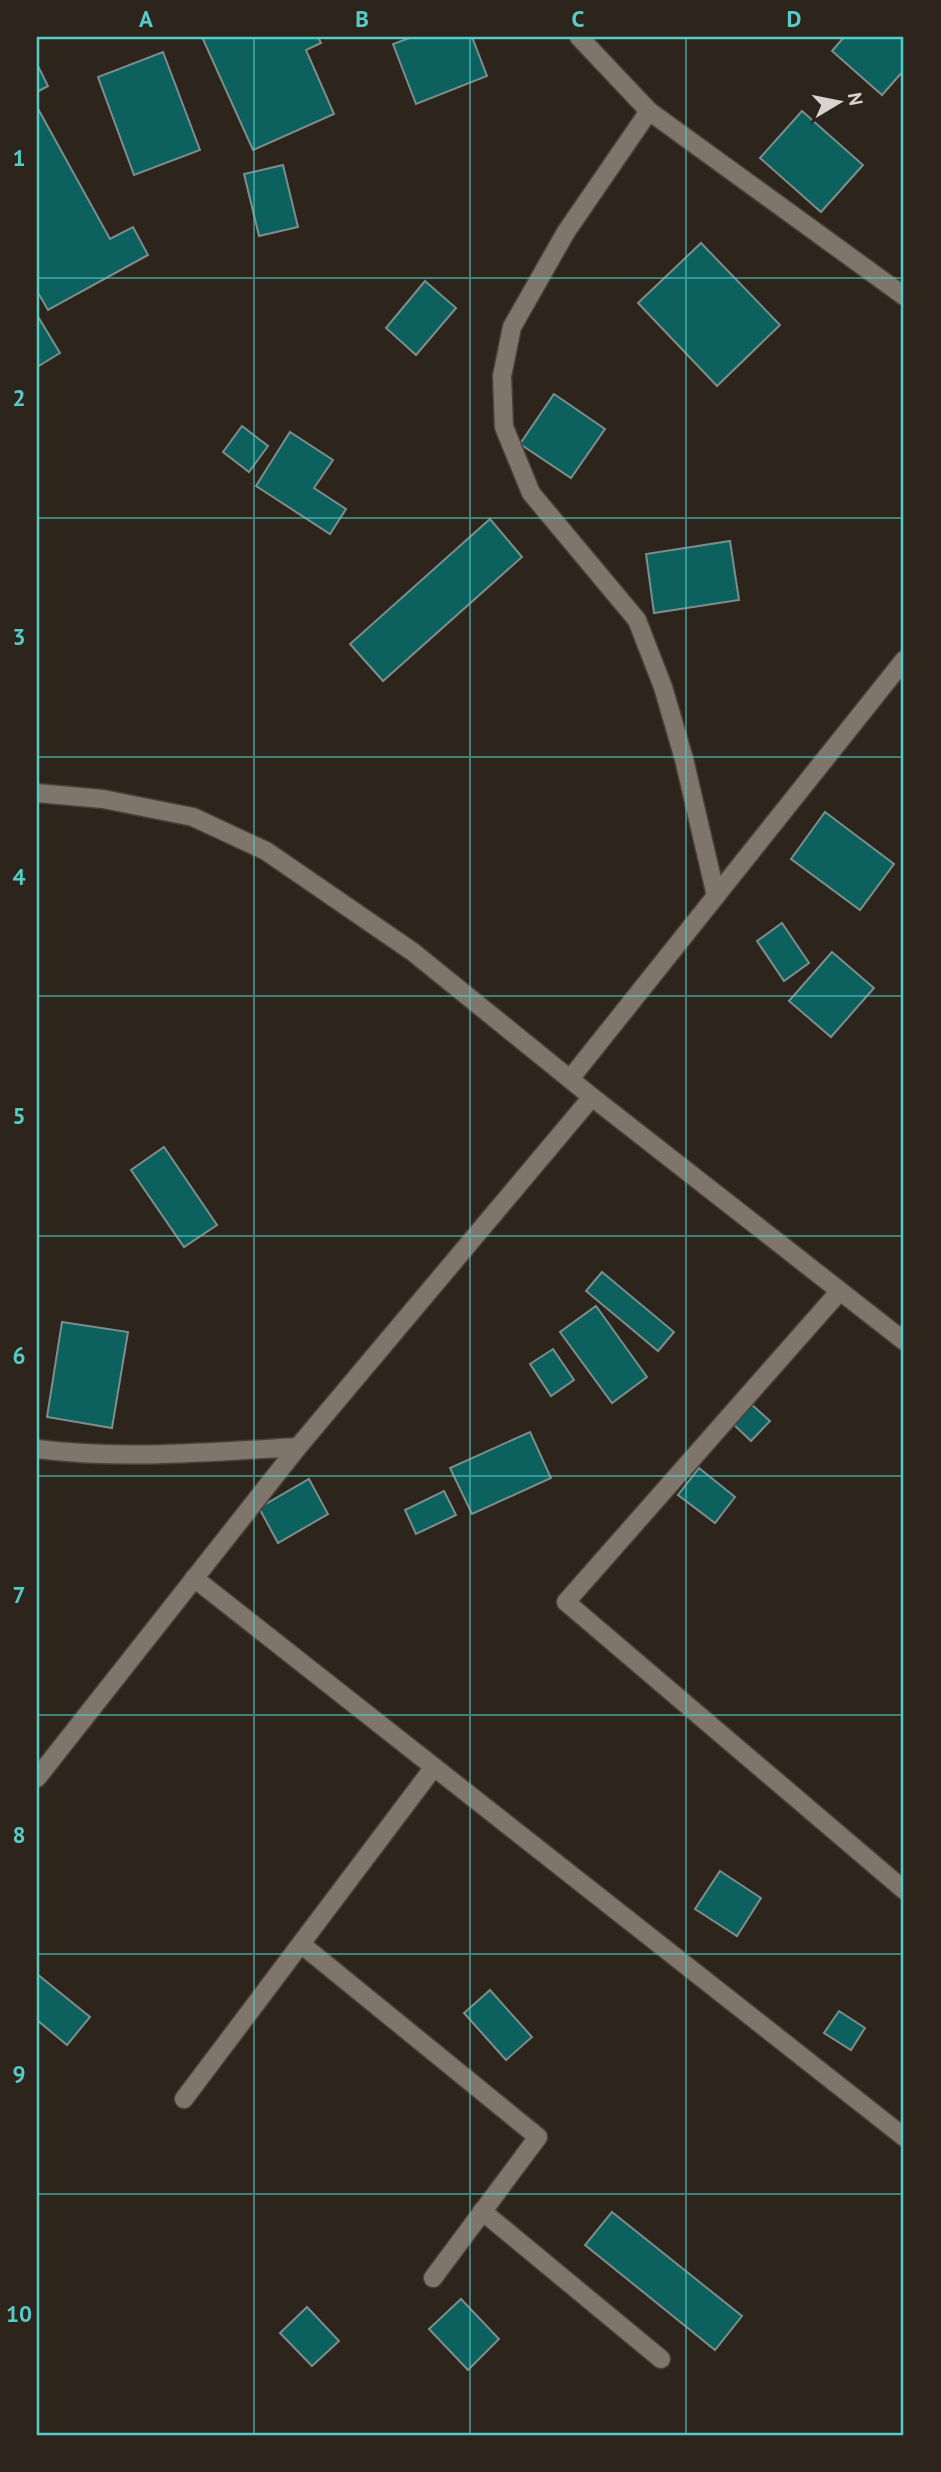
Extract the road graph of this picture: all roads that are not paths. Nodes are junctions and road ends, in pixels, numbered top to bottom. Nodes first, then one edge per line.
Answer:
1 (579, 37) edge
2 (649, 111) junction
3 (904, 296) edge
4 (904, 660) edge
5 (37, 793) edge
6 (716, 896) junction
7 (570, 1079) junction
8 (592, 1097) junction
9 (839, 1292) junction
10 (904, 1341) edge
11 (298, 1447) junction
12 (37, 1449) edge
13 (194, 1578) junction
14 (434, 1767) junction
15 (37, 1778) edge
16 (904, 1889) edge
17 (301, 1944) junction
18 (184, 2099) dead end
19 (904, 2137) edge
20 (482, 2211) junction
21 (433, 2278) dead end
22 (661, 2359) dead end

1 - 2 street
2 - 3 street
2 - 6 street
4 - 6 street
5 - 7 street
6 - 7 street
7 - 8 street
8 - 9 street
8 - 11 street
9 - 10 street
9 - 16 street
11 - 12 street
11 - 13 street
13 - 14 street
13 - 15 street
14 - 17 street
14 - 19 street
17 - 18 street
17 - 20 street
20 - 21 street
20 - 22 street

